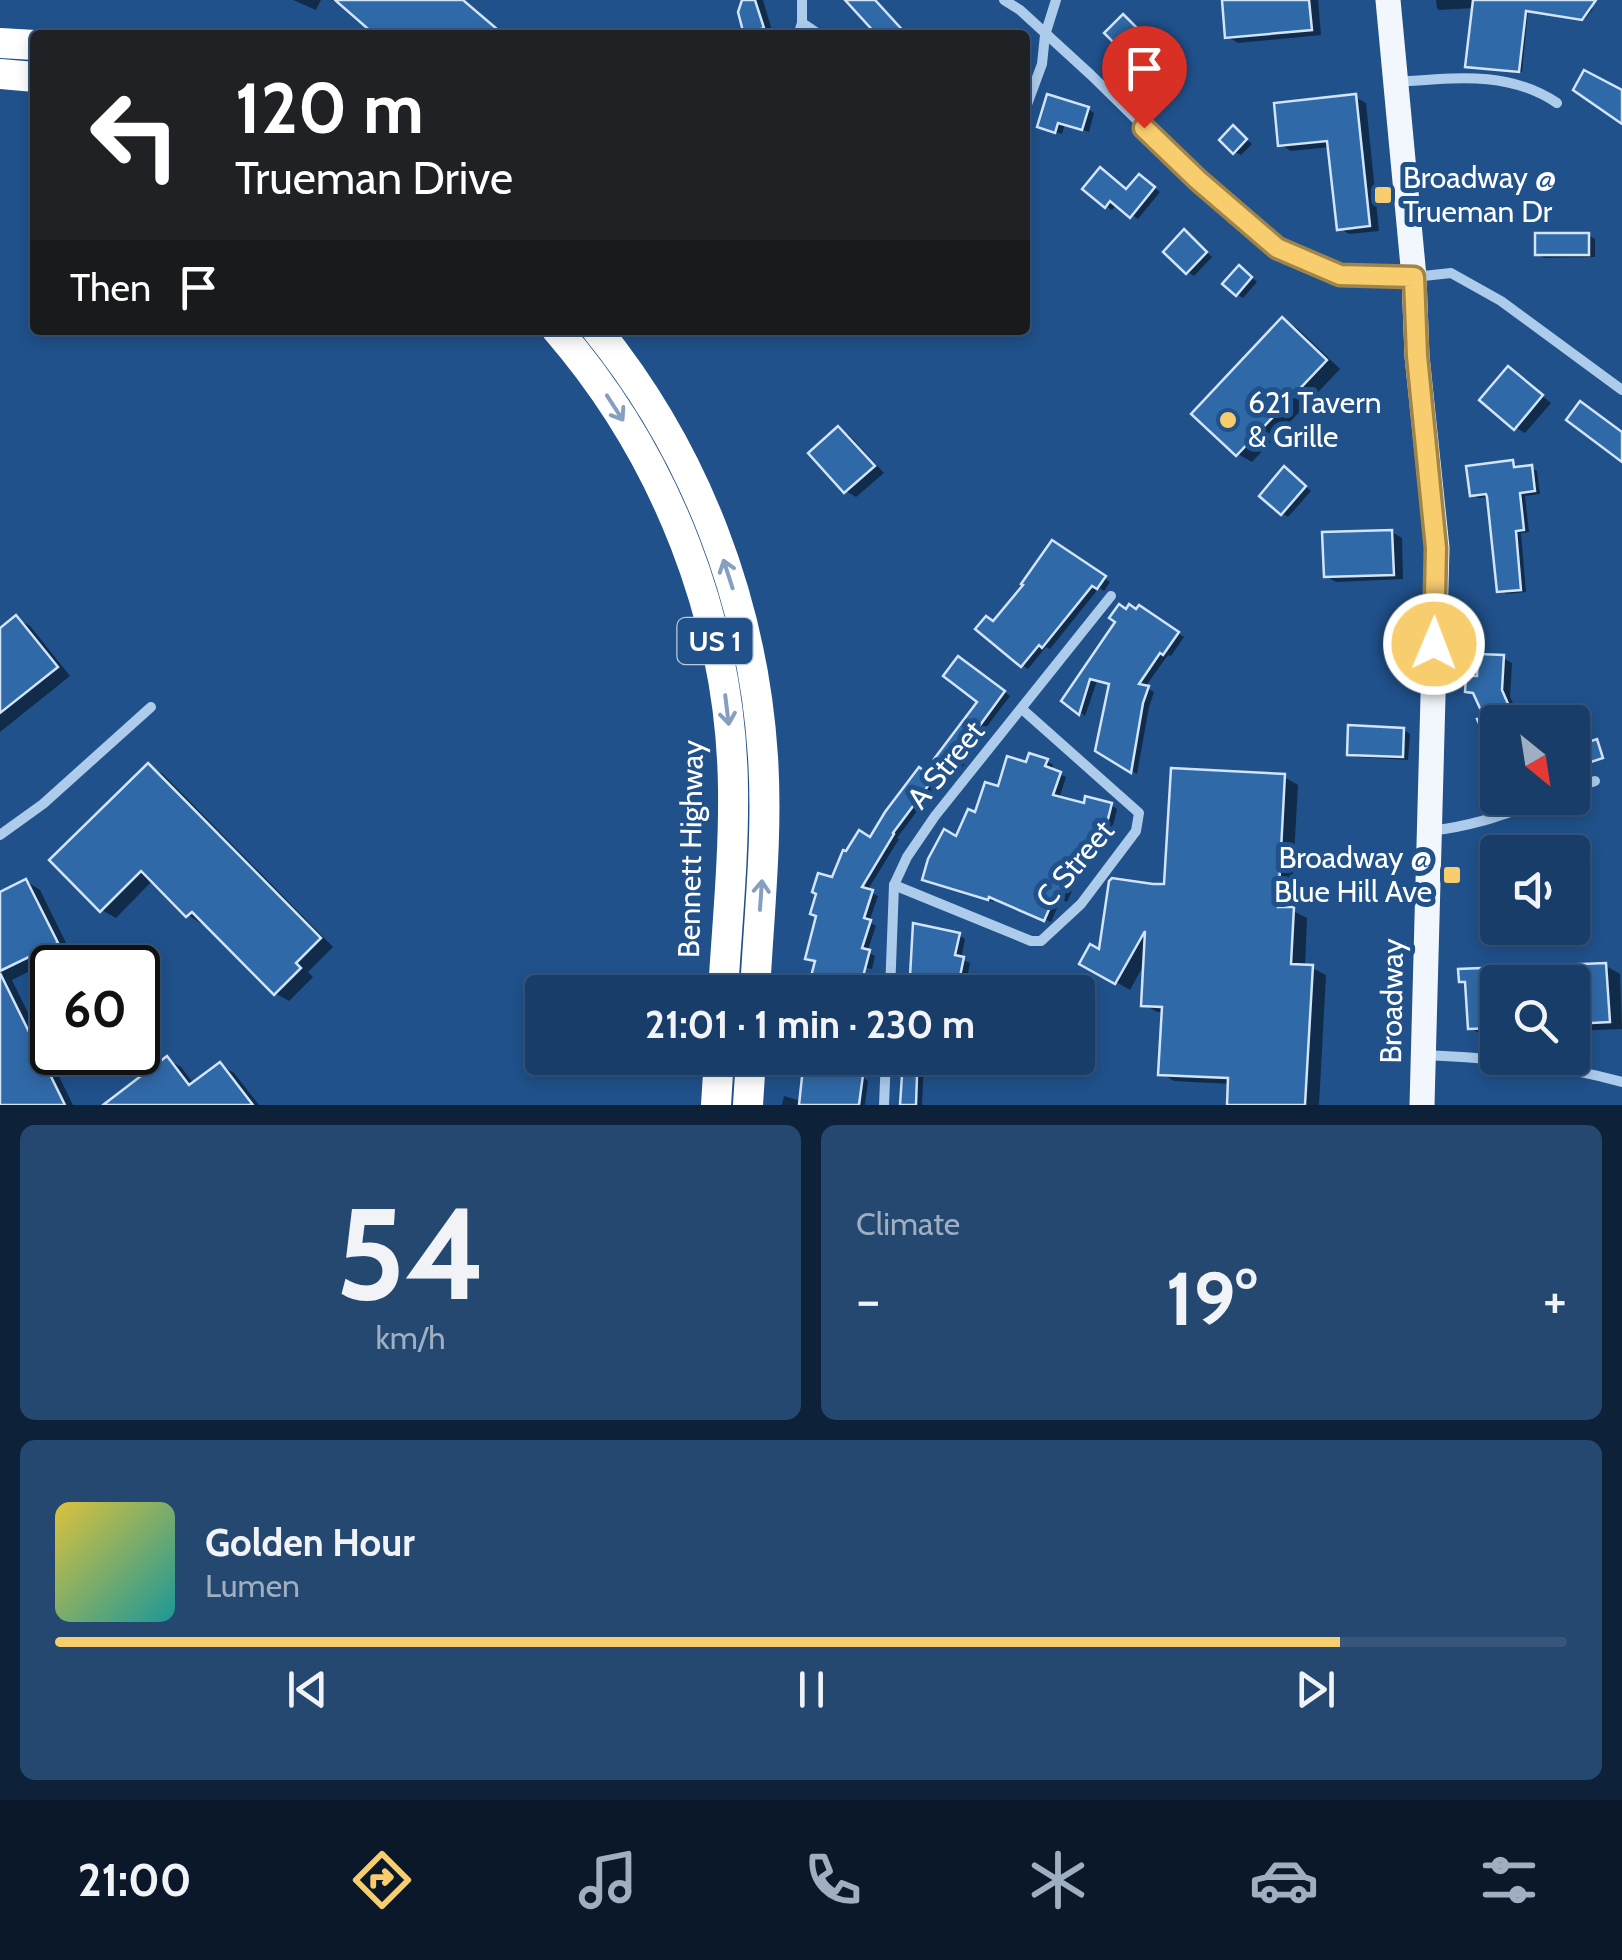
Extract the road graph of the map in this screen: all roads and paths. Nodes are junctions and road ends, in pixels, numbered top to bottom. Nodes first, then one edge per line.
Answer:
1 (802, 0) edge
2 (1004, 0) edge
3 (1056, 0) edge
4 (1388, 0) edge
5 (802, 23) junction
6 (800, 30) edge
7 (812, 30) edge
8 (1044, 34) junction
9 (0, 42) edge
10 (30, 45) edge
11 (0, 74) edge
12 (30, 76) edge
13 (1396, 82) junction
14 (1030, 96) edge
15 (1557, 103) dead end
16 (1414, 277) junction
17 (561, 335) edge
18 (601, 335) edge
19 (1622, 390) edge
20 (1111, 596) dead end
21 (151, 707) dead end
22 (1022, 710) junction
23 (1594, 782) dead end
24 (1590, 783) edge
25 (1502, 815) edge
26 (1429, 831) junction
27 (0, 836) edge
28 (894, 885) junction
29 (723, 975) edge
30 (755, 975) edge
31 (891, 975) edge
32 (1424, 1055) junction
33 (717, 1075) edge
34 (749, 1075) edge
35 (885, 1075) edge
36 (1622, 1082) edge
37 (716, 1105) edge
38 (748, 1105) edge
39 (884, 1105) edge
40 (1422, 1105) edge

1 - 5 street
2 - 8 street
3 - 8 street
4 - 13 main road, Broadway
5 - 6 street
5 - 7 street
8 - 14 street
8 - 16 street
9 - 10 highway
11 - 12 highway
13 - 15 street
13 - 16 main road, Broadway
16 - 19 street
16 - 26 main road, Broadway
17 -> 29 highway, Bennett Highway / US 1
30 -> 18 highway, US 1
20 - 22 street, A Street
21 - 27 street
22 - 28 street, A Street
22 - 28 street, C Street
23 - 24 street
25 - 26 street
26 - 32 main road, Broadway
28 - 31 street, A Street
32 - 36 street
32 - 40 main road, Broadway
33 - 37 highway
34 - 38 highway
35 - 39 street

